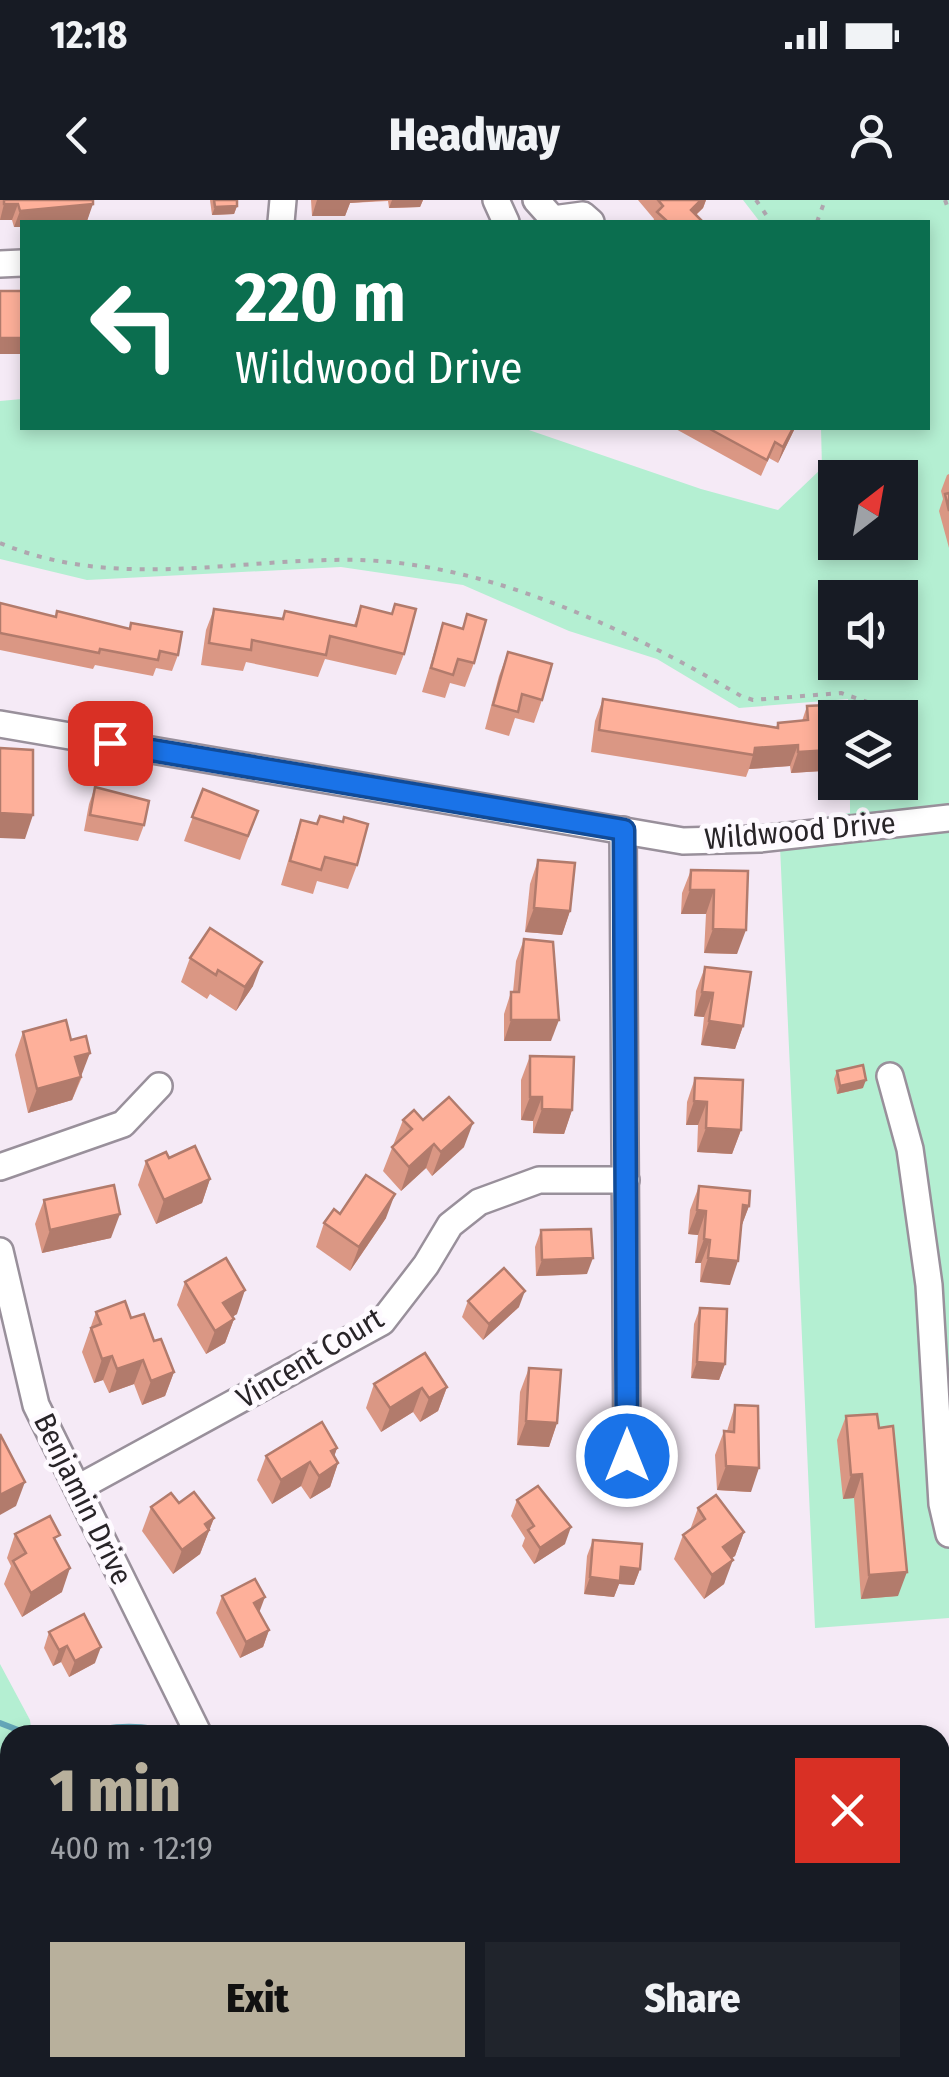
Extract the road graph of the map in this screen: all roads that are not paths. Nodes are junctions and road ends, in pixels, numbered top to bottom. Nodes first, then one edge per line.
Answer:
1 (545, 214) edge
2 (589, 220) edge
3 (0, 724) edge
4 (949, 818) edge
5 (624, 830) junction
6 (890, 1076) dead end
7 (159, 1086) dead end
8 (0, 1167) edge
9 (626, 1180) junction
10 (0, 1250) edge
11 (627, 1456) dead end
12 (78, 1488) junction
13 (949, 1534) edge
14 (194, 1725) edge

1 - 2 street
3 - 5 street, Wildwood Drive
4 - 5 street, Wildwood Drive
5 - 9 street
6 - 13 street
7 - 8 street
9 - 11 street
9 - 12 street, Vincent Court
10 - 12 street, Benjamin Drive
12 - 14 street, Benjamin Drive

